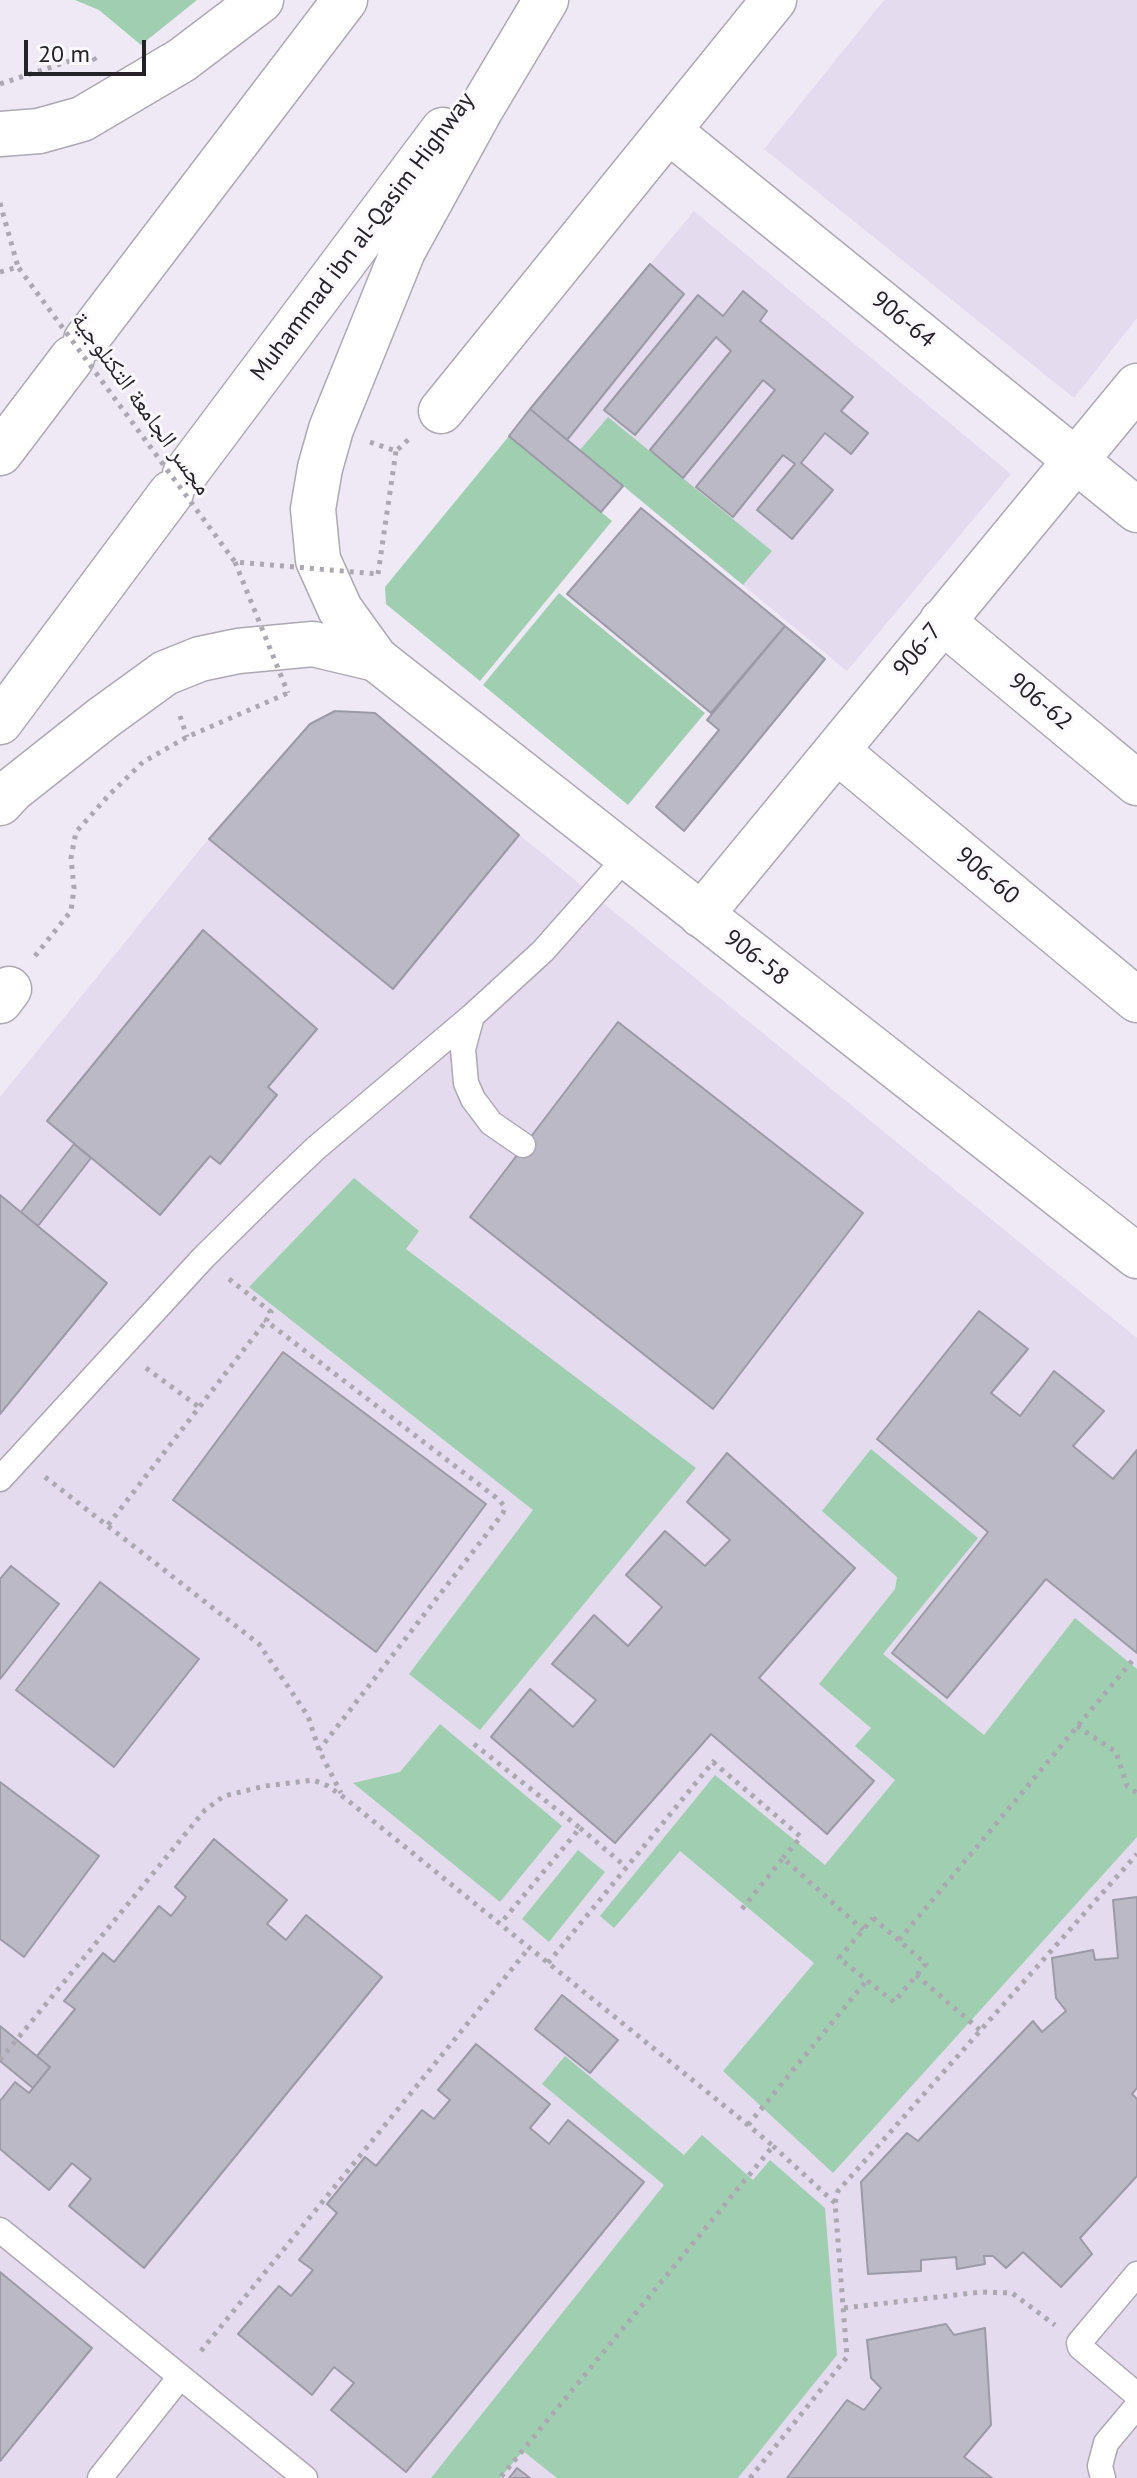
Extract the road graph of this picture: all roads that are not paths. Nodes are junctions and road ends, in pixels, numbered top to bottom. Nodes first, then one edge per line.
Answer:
1 (261, 0) edge
2 (345, 0) edge
3 (544, 0) edge
4 (774, 0) edge
5 (669, 131) junction
6 (0, 134) edge
7 (1137, 386) edge
8 (441, 411) road end
9 (0, 453) edge
10 (1076, 460) junction
11 (1137, 510) edge
12 (942, 621) junction
13 (376, 659) junction
14 (0, 722) edge
15 (837, 751) junction
16 (1137, 783) edge
17 (0, 803) edge
18 (628, 855) junction
19 (701, 915) junction
20 (1137, 1000) edge
21 (472, 1016) junction
22 (523, 1145) dead end
23 (1137, 1256) edge
24 (0, 1479) edge
25 (0, 2230) edge
26 (1137, 2274) edge
27 (180, 2377) junction
28 (1137, 2395) edge
29 (1137, 2406) edge
30 (100, 2478) edge
31 (305, 2478) edge
32 (1103, 2478) edge

1 - 6 main road
2 - 9 main road
3 - 13 main road
3 - 14 main road, Muhammad ibn al-Qasim Highway
4 - 5 main road
5 - 8 main road
5 - 10 main road, 906-64
7 - 10 main road, 906-7
10 - 11 main road, 906-64
10 - 12 main road, 906-7
12 - 15 main road, 906-7
12 - 16 main road, 906-62
13 - 17 main road
13 - 18 main road, 906-58
15 - 19 main road, 906-7
15 - 20 main road, 906-60
18 - 19 main road, 906-58
18 - 21 lane
19 - 23 main road, 906-58
21 - 22 lane
21 - 24 lane
25 - 27 lane
26 - 28 lane
27 - 30 lane
27 - 31 lane
29 - 32 lane

